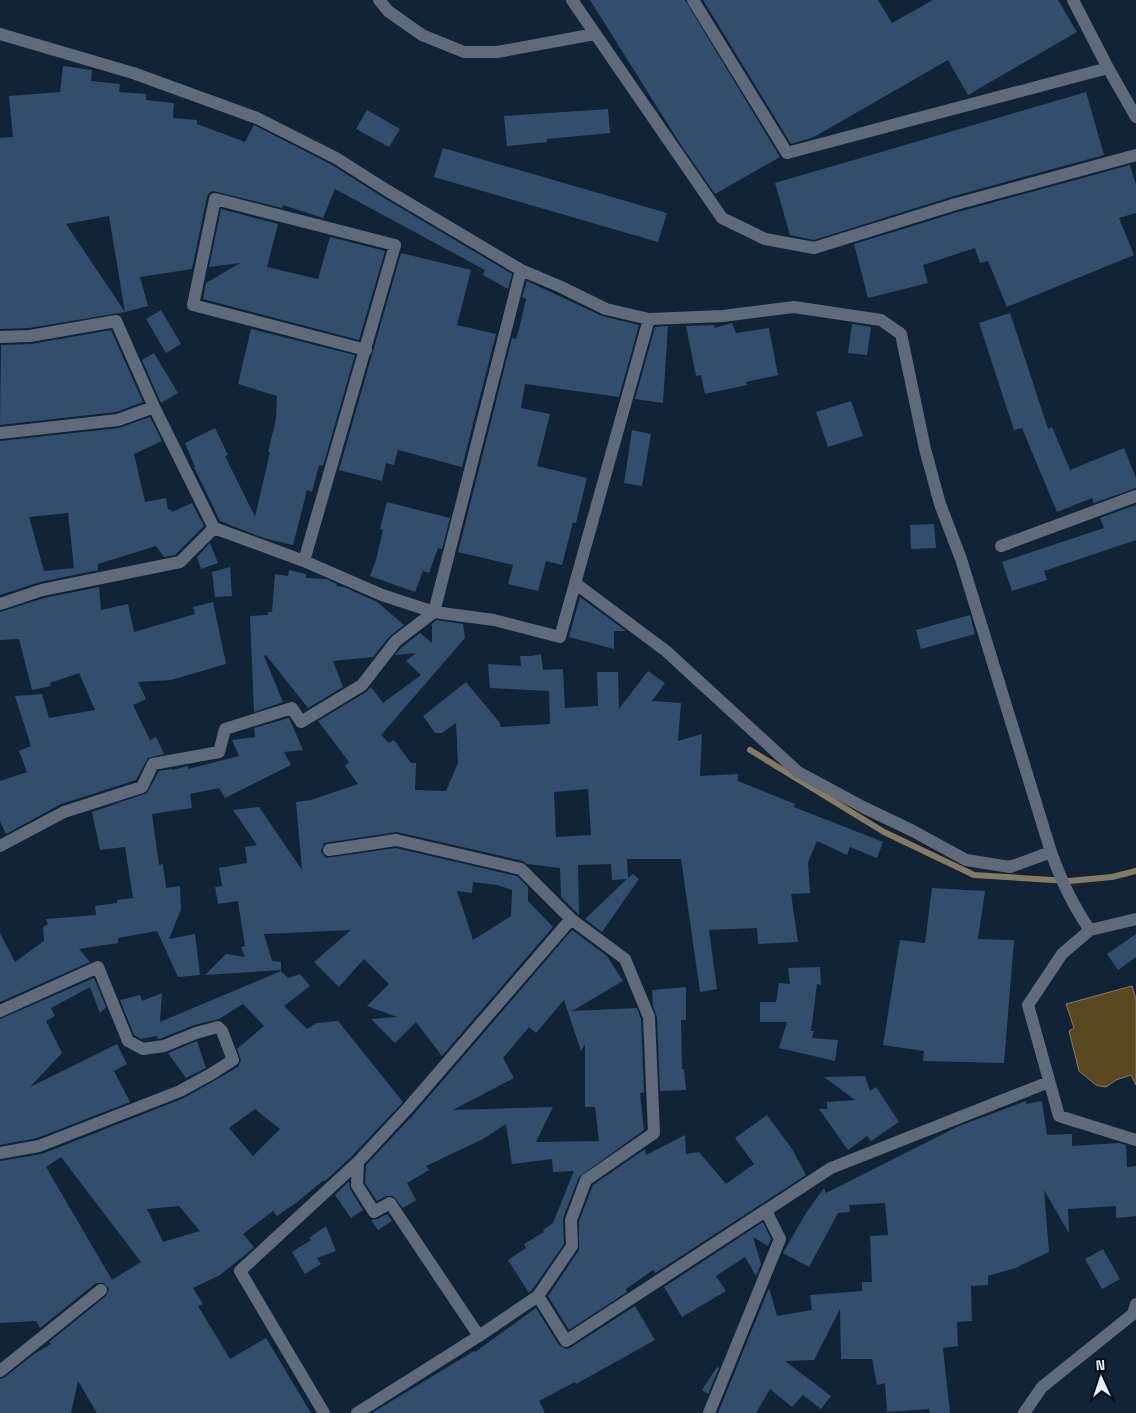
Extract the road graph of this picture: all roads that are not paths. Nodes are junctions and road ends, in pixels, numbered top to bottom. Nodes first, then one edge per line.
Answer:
1 (379, 0) edge
2 (572, 0) edge
3 (692, 0) edge
4 (1073, 0) edge
5 (0, 34) edge
6 (595, 34) junction
7 (1108, 68) junction
8 (1136, 117) edge
9 (1136, 155) edge
10 (521, 270) junction
11 (649, 319) junction
12 (0, 337) edge
13 (366, 350) junction
14 (154, 407) junction
15 (0, 433) edge
16 (1136, 496) edge
17 (214, 528) junction
18 (1001, 546) dead end
19 (304, 561) junction
20 (575, 583) junction
21 (0, 604) edge
22 (434, 612) junction
23 (0, 846) edge
24 (329, 850) dead end
25 (1051, 852) junction
26 (571, 919) junction
27 (1136, 919) edge
28 (1090, 930) junction
29 (0, 1011) edge
30 (1049, 1082) junction
31 (1136, 1140) edge
32 (0, 1153) edge
33 (358, 1162) junction
34 (766, 1211) junction
35 (101, 1290) dead end
36 (538, 1296) junction
37 (1136, 1304) edge
38 (479, 1336) junction
39 (0, 1370) edge
40 (324, 1413) edge
41 (357, 1413) edge
42 (709, 1413) edge
43 (1024, 1413) edge

1 - 6 street
2 - 6 street
3 - 7 street
4 - 7 street
5 - 10 street
6 - 9 street
7 - 8 street
10 - 11 street
10 - 22 street
11 - 20 street
11 - 25 street
12 - 14 street
13 - 13 street
13 - 19 street
14 - 15 street
14 - 17 street
16 - 18 street
17 - 19 street
17 - 21 street
19 - 22 street
20 - 22 street
20 - 25 street
22 - 23 street
24 - 26 street
25 - 28 street
26 - 33 street
26 - 36 street
27 - 28 street
28 - 30 street
29 - 32 street
30 - 31 street
30 - 34 street
33 - 38 street
33 - 40 street
34 - 36 street
34 - 42 street
35 - 39 street
36 - 38 street
37 - 43 street
38 - 41 street

